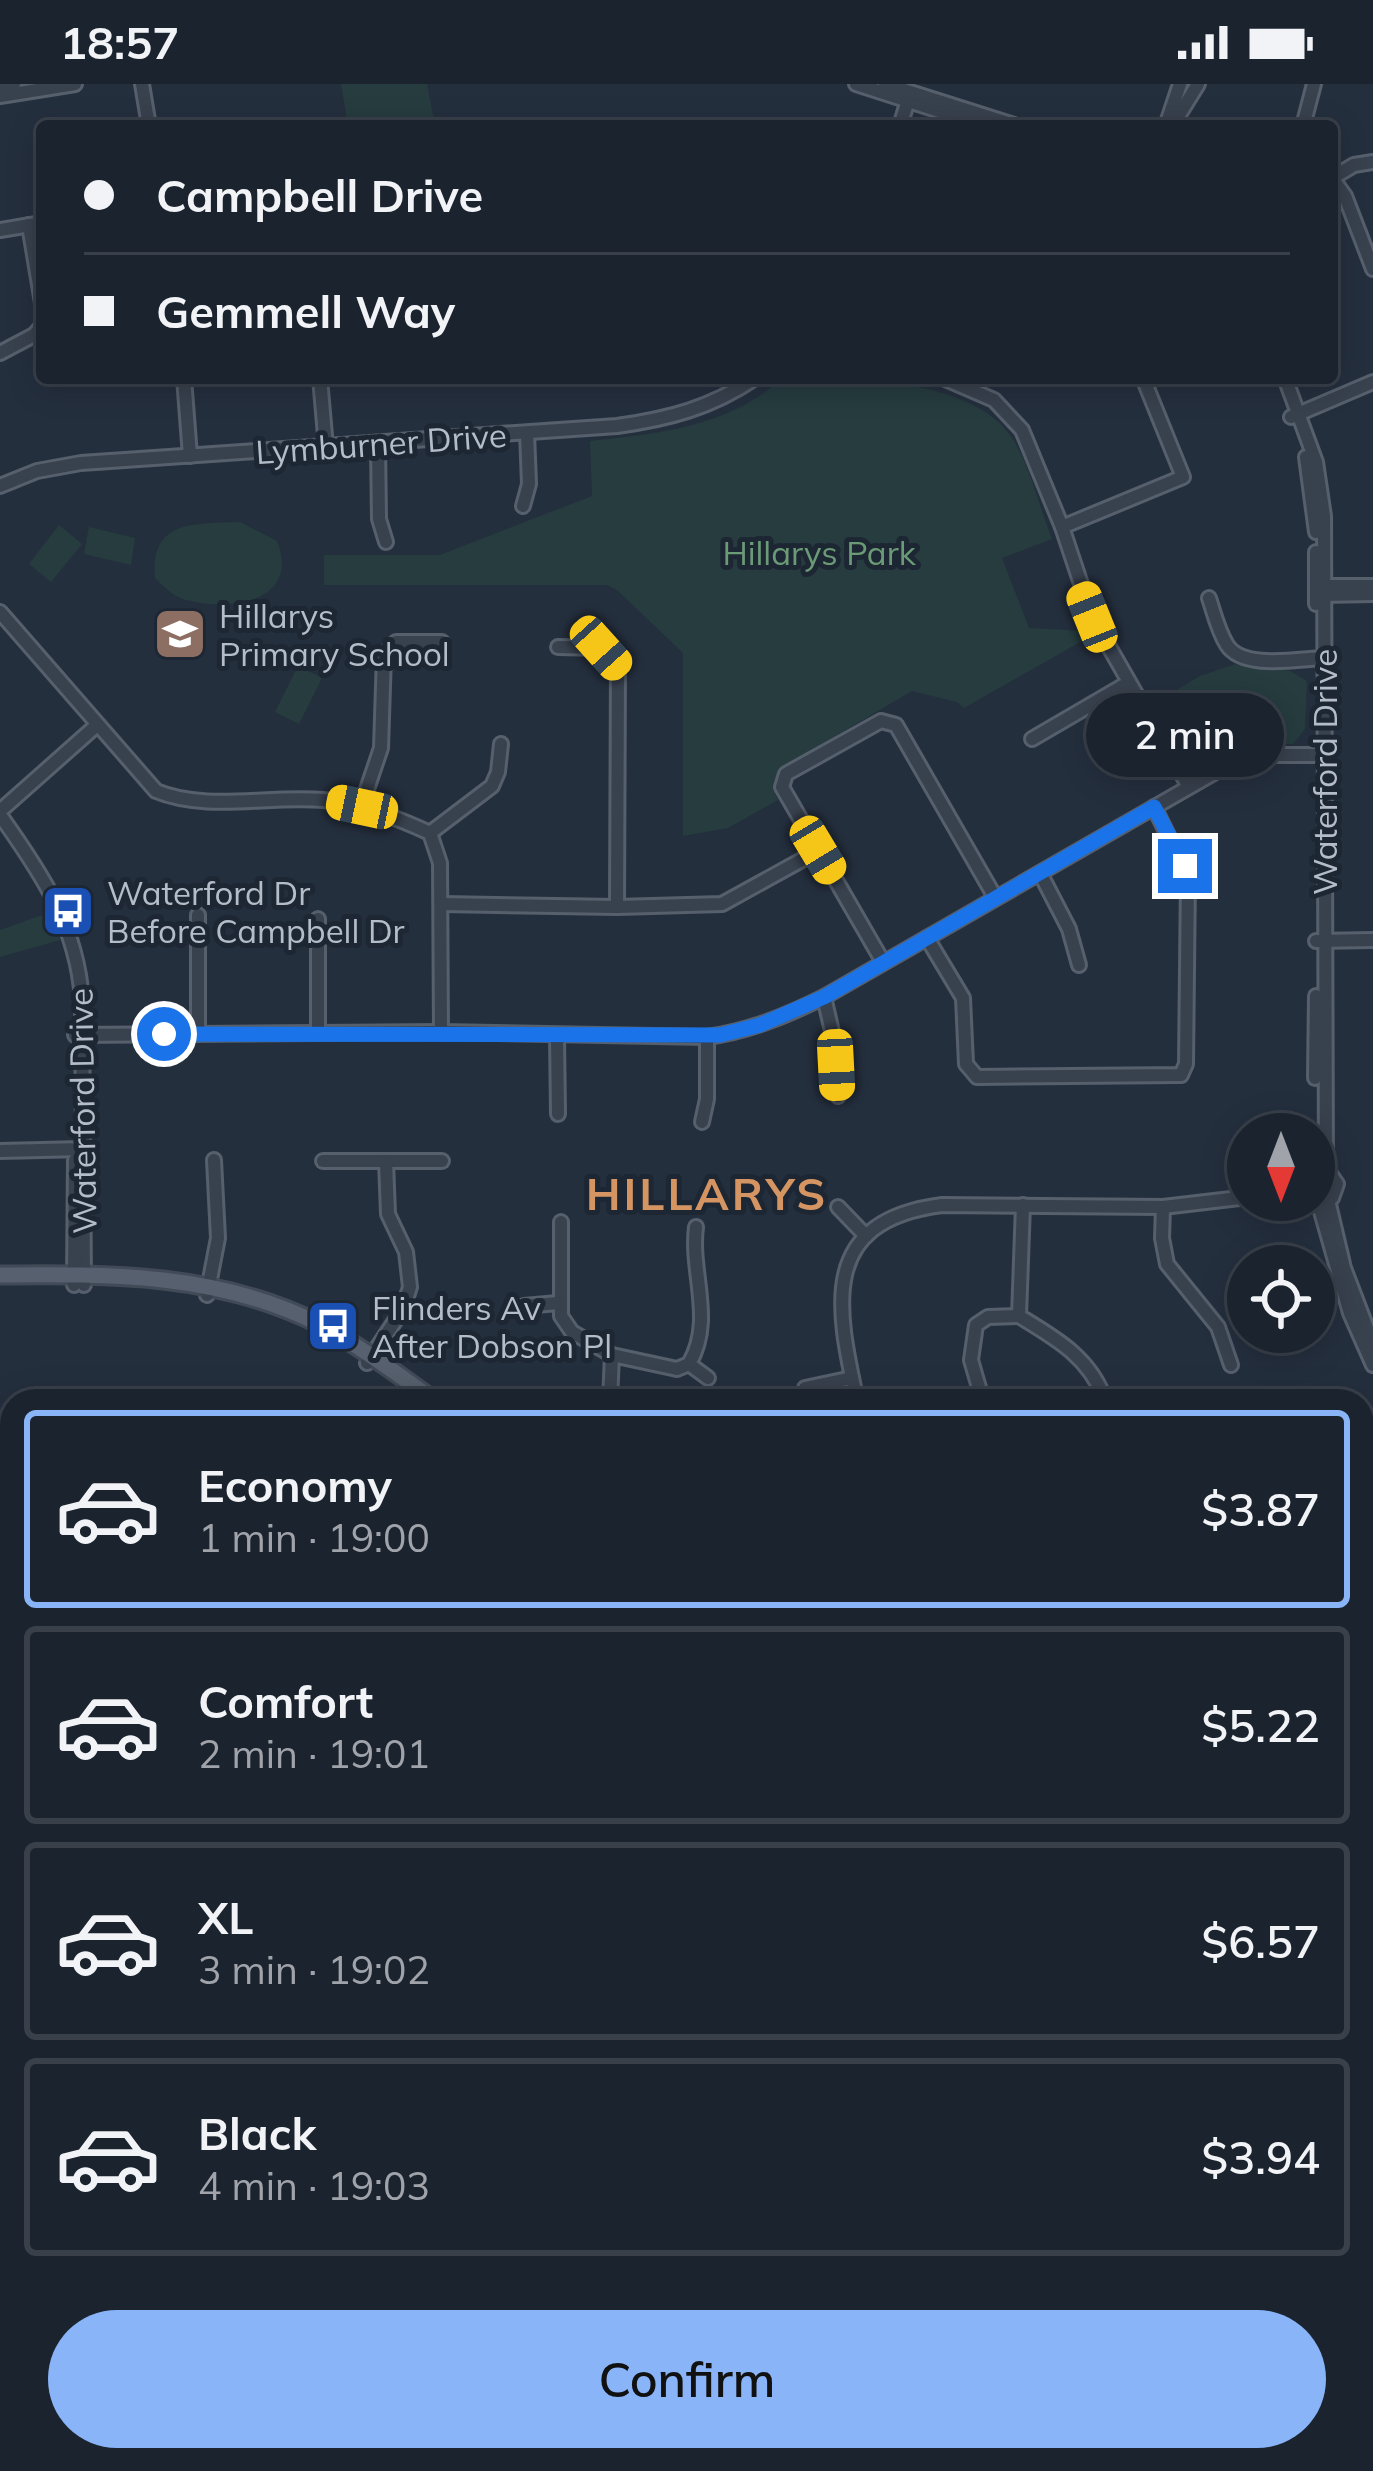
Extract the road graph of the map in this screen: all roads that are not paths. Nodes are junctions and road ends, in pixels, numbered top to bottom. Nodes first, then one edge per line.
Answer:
1 (14, 84) edge
2 (74, 84) edge
3 (142, 84) edge
4 (856, 84) edge
5 (885, 84) edge
6 (1314, 84) edge
7 (1190, 85) edge
8 (0, 86) edge
9 (0, 96) edge
10 (909, 97) junction
11 (148, 120) edge
12 (901, 120) edge
13 (970, 120) edge
14 (995, 120) edge
15 (1171, 120) edge
16 (1305, 120) edge
17 (1373, 162) edge
18 (1338, 174) edge
19 (1338, 186) edge
20 (36, 224) edge
21 (0, 230) edge
22 (1373, 269) edge
23 (36, 333) edge
24 (0, 353) edge
25 (1373, 382) edge
26 (184, 384) edge
27 (321, 384) edge
28 (745, 384) edge
29 (957, 384) edge
30 (1145, 384) edge
31 (1283, 384) edge
32 (1295, 415) junction
33 (527, 433) junction
34 (378, 443) junction
35 (326, 447) junction
36 (190, 456) junction
37 (0, 486) edge
38 (524, 506) dead end
39 (1062, 527) junction
40 (386, 542) dead end
41 (1320, 590) junction
42 (1373, 590) edge
43 (1209, 598) dead end
44 (0, 612) edge
45 (442, 642) dead end
46 (558, 647) dead end
47 (1320, 658) junction
48 (1128, 683) junction
49 (98, 725) junction
50 (1032, 739) dead end
51 (501, 744) dead end
52 (1320, 755) junction
53 (1188, 785) junction
54 (362, 807) junction
55 (1154, 807) junction
56 (0, 813) edge
57 (0, 829) edge
58 (430, 833) junction
59 (818, 850) junction
60 (1040, 873) junction
61 (995, 897) junction
62 (442, 904) junction
63 (616, 907) junction
64 (198, 915) dead end
65 (318, 919) dead end
66 (927, 938) junction
67 (1373, 940) edge
68 (1319, 941) junction
69 (883, 962) junction
70 (1078, 965) dead end
71 (824, 997) junction
72 (198, 1033) junction
73 (441, 1033) junction
74 (318, 1034) junction
75 (79, 1035) junction
76 (557, 1036) junction
77 (707, 1036) junction
78 (838, 1096) dead end
79 (1318, 1113) edge
80 (558, 1114) dead end
81 (702, 1122) dead end
82 (79, 1149) junction
83 (0, 1151) edge
84 (214, 1160) dead end
85 (323, 1161) dead end
86 (386, 1161) junction
87 (442, 1161) dead end
88 (1227, 1199) edge
89 (1022, 1205) junction
90 (1162, 1207) junction
91 (838, 1208) dead end
92 (1326, 1221) edge
93 (1327, 1221) edge
94 (562, 1222) dead end
95 (696, 1227) dead end
96 (866, 1236) junction
97 (0, 1275) edge
98 (79, 1280) junction
99 (0, 1285) edge
100 (208, 1291) junction
101 (558, 1303) junction
102 (524, 1306) dead end
103 (1019, 1316) junction
104 (1373, 1344) edge
105 (612, 1355) junction
106 (370, 1359) junction
107 (688, 1364) junction
108 (1231, 1365) dead end
109 (1373, 1365) edge
110 (707, 1378) dead end
111 (852, 1378) junction
112 (805, 1388) dead end
113 (405, 1389) edge
114 (416, 1389) edge
115 (611, 1389) edge
116 (854, 1389) edge
117 (979, 1389) edge
118 (1101, 1389) edge

1 - 8 street
2 - 9 street
3 - 11 street
4 - 10 street
5 - 10 street
6 - 16 street
7 - 15 street
10 - 12 street
10 - 13 street
10 - 14 street
17 - 18 street
19 - 22 street
20 - 21 street
23 - 24 street
25 - 32 street
26 - 36 street
27 - 35 street
28 - 33 street, Lymburner Drive
29 - 39 street
30 - 39 street
31 - 32 street, Waterford Drive
32 - 41 street, Waterford Drive
33 - 34 street, Lymburner Drive
33 - 38 street
34 - 35 street, Lymburner Drive
34 - 40 street
35 - 36 street, Lymburner Drive
36 - 37 street, Lymburner Drive
39 - 48 street
41 - 42 street
41 - 47 street, Waterford Drive
43 - 47 street
44 - 49 street
45 - 54 street
46 - 63 street
47 - 52 street, Waterford Drive
48 - 50 street
48 - 53 street
49 - 54 street
49 - 56 street
51 - 58 street
52 - 53 street
52 - 68 street, Waterford Drive
53 - 55 street
54 - 58 street
55 - 60 street
55 - 66 street
56 - 75 street, Waterford Drive
57 - 75 street, Waterford Drive
58 - 62 street
59 - 61 street
59 - 63 street
59 - 69 street
60 - 61 street
60 - 70 street
61 - 66 street
62 - 63 street
62 - 73 street
64 - 72 street
65 - 74 street
66 - 69 street
67 - 68 street
68 - 79 street, Waterford Drive
69 - 71 street
71 - 77 street
71 - 78 street
72 - 74 street
72 - 75 street
73 - 74 street
73 - 76 street
75 - 82 street, Waterford Drive
76 - 77 street
76 - 80 street
77 - 81 street
82 - 83 street
82 - 98 street, Waterford Drive
84 - 100 street
85 - 86 street
86 - 87 street
86 - 106 street
88 - 90 street
89 - 90 street
89 - 96 street
89 - 103 street
90 - 108 street
91 - 96 street
92 - 109 street
93 - 104 street
94 - 101 street
95 - 107 street
96 - 111 street
97 - 98 main road
98 - 99 main road
98 - 100 main road
100 - 106 main road
101 - 102 street
101 - 105 street
103 - 117 street
103 - 118 street
105 - 107 street
105 - 115 street
106 - 113 main road
106 - 114 main road
107 - 110 street
111 - 112 street
111 - 116 street

